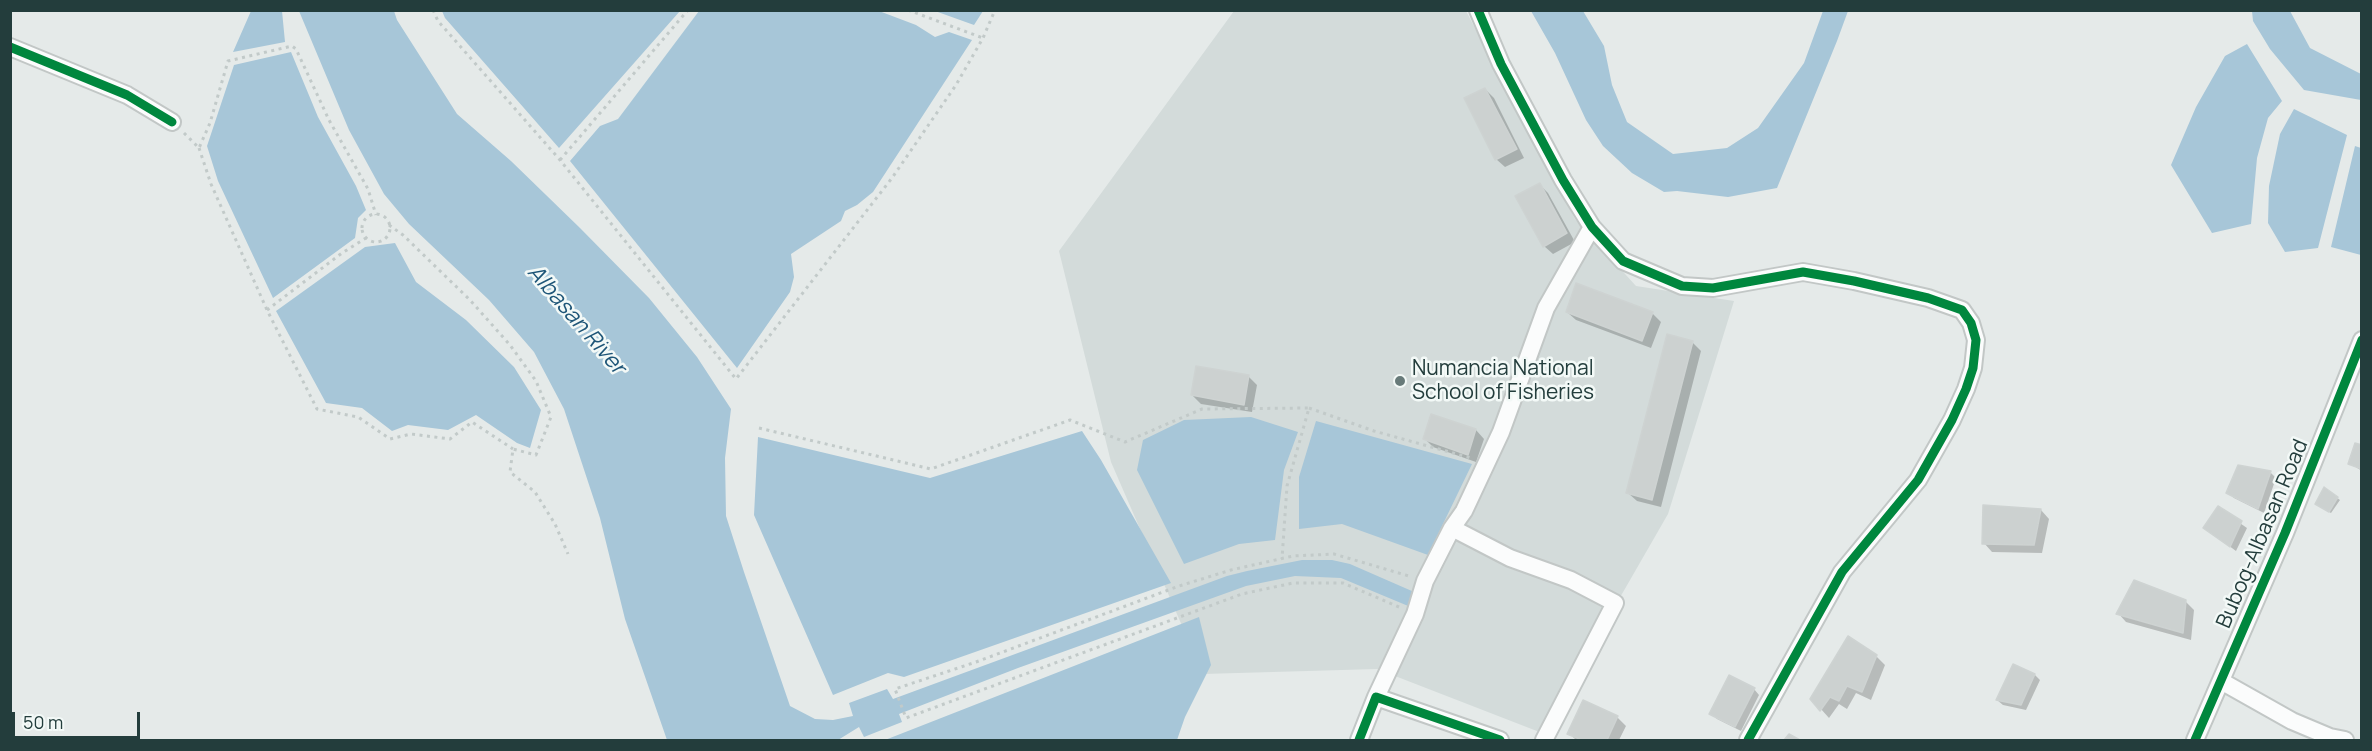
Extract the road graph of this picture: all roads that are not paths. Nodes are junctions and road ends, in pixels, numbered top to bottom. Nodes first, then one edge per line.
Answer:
1 (1478, 10) edge
2 (10, 47) edge
3 (172, 122) road end
4 (1592, 227) junction
5 (2361, 340) edge
6 (1452, 528) junction
7 (2221, 681) junction
8 (1376, 697) junction
9 (1359, 741) edge
10 (1500, 741) edge
11 (1544, 741) edge
12 (1748, 741) edge
13 (2195, 741) edge
14 (2345, 741) edge

1 - 4 street
2 - 3 street
4 - 6 street
4 - 12 street
5 - 7 street, Bubog-Albasan Road
6 - 8 street
6 - 11 street
7 - 13 street, Bubog-Albasan Road
7 - 14 street
8 - 9 street
8 - 10 street

